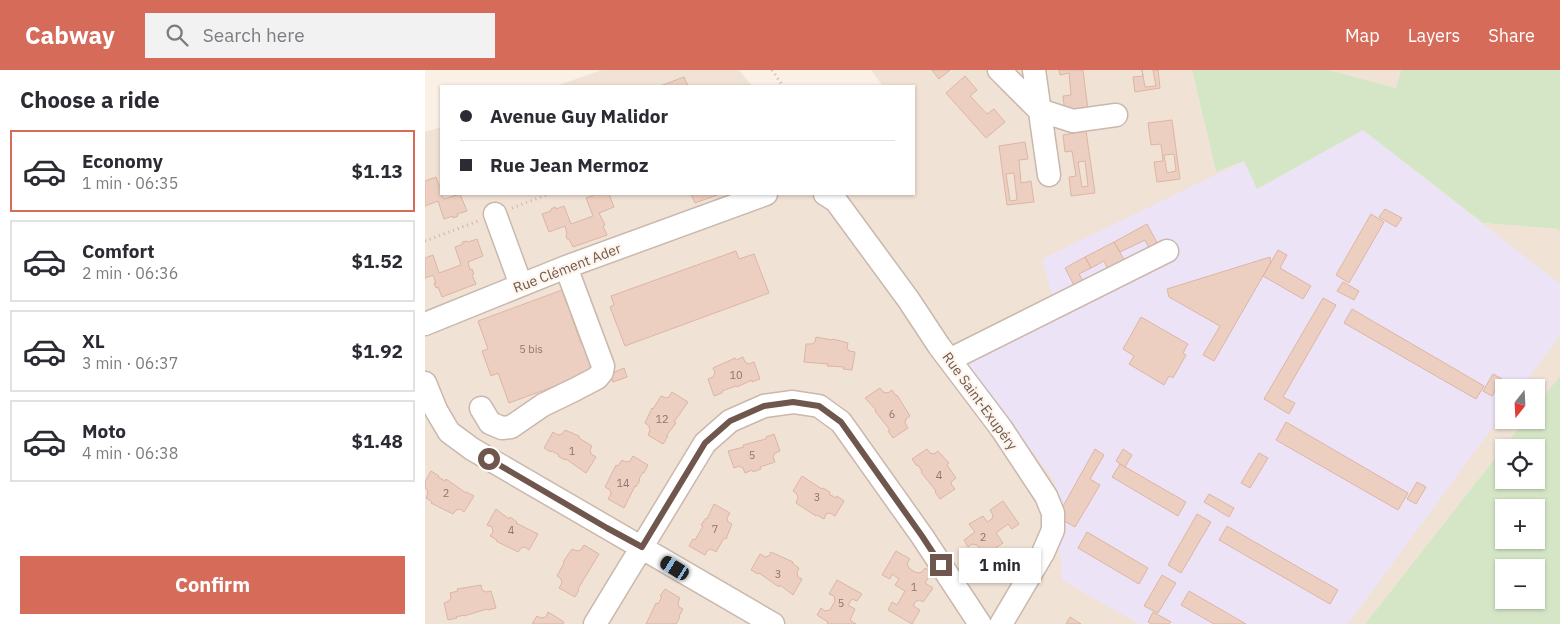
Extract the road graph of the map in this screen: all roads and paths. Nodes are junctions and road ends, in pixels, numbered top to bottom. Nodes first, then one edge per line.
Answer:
1 (772, 70) edge
2 (999, 70) edge
3 (1034, 70) edge
4 (782, 85) edge
5 (1039, 110) junction
6 (1116, 116) dead end
7 (1049, 175) dead end
8 (763, 195) edge
9 (827, 195) edge
10 (495, 214) dead end
11 (1167, 251) dead end
12 (566, 267) junction
13 (521, 285) junction
14 (425, 324) edge
15 (951, 359) junction
16 (425, 383) edge
17 (481, 408) dead end
18 (642, 547) junction
19 (595, 624) edge
20 (773, 624) edge
21 (980, 624) edge
22 (1001, 624) edge

1 - 4 path
2 - 5 street
3 - 5 street
5 - 6 street
5 - 7 street
8 - 12 street, Rue Clément Ader
9 - 15 street, Rue Saint-Exupéry
10 - 13 street
11 - 15 street
12 - 13 street, Rue Clément Ader
12 - 17 street
13 - 14 street, Rue Clément Ader
15 - 22 street, Rue Saint-Exupéry
16 - 18 street
18 - 19 street
18 - 20 street
18 - 21 street

